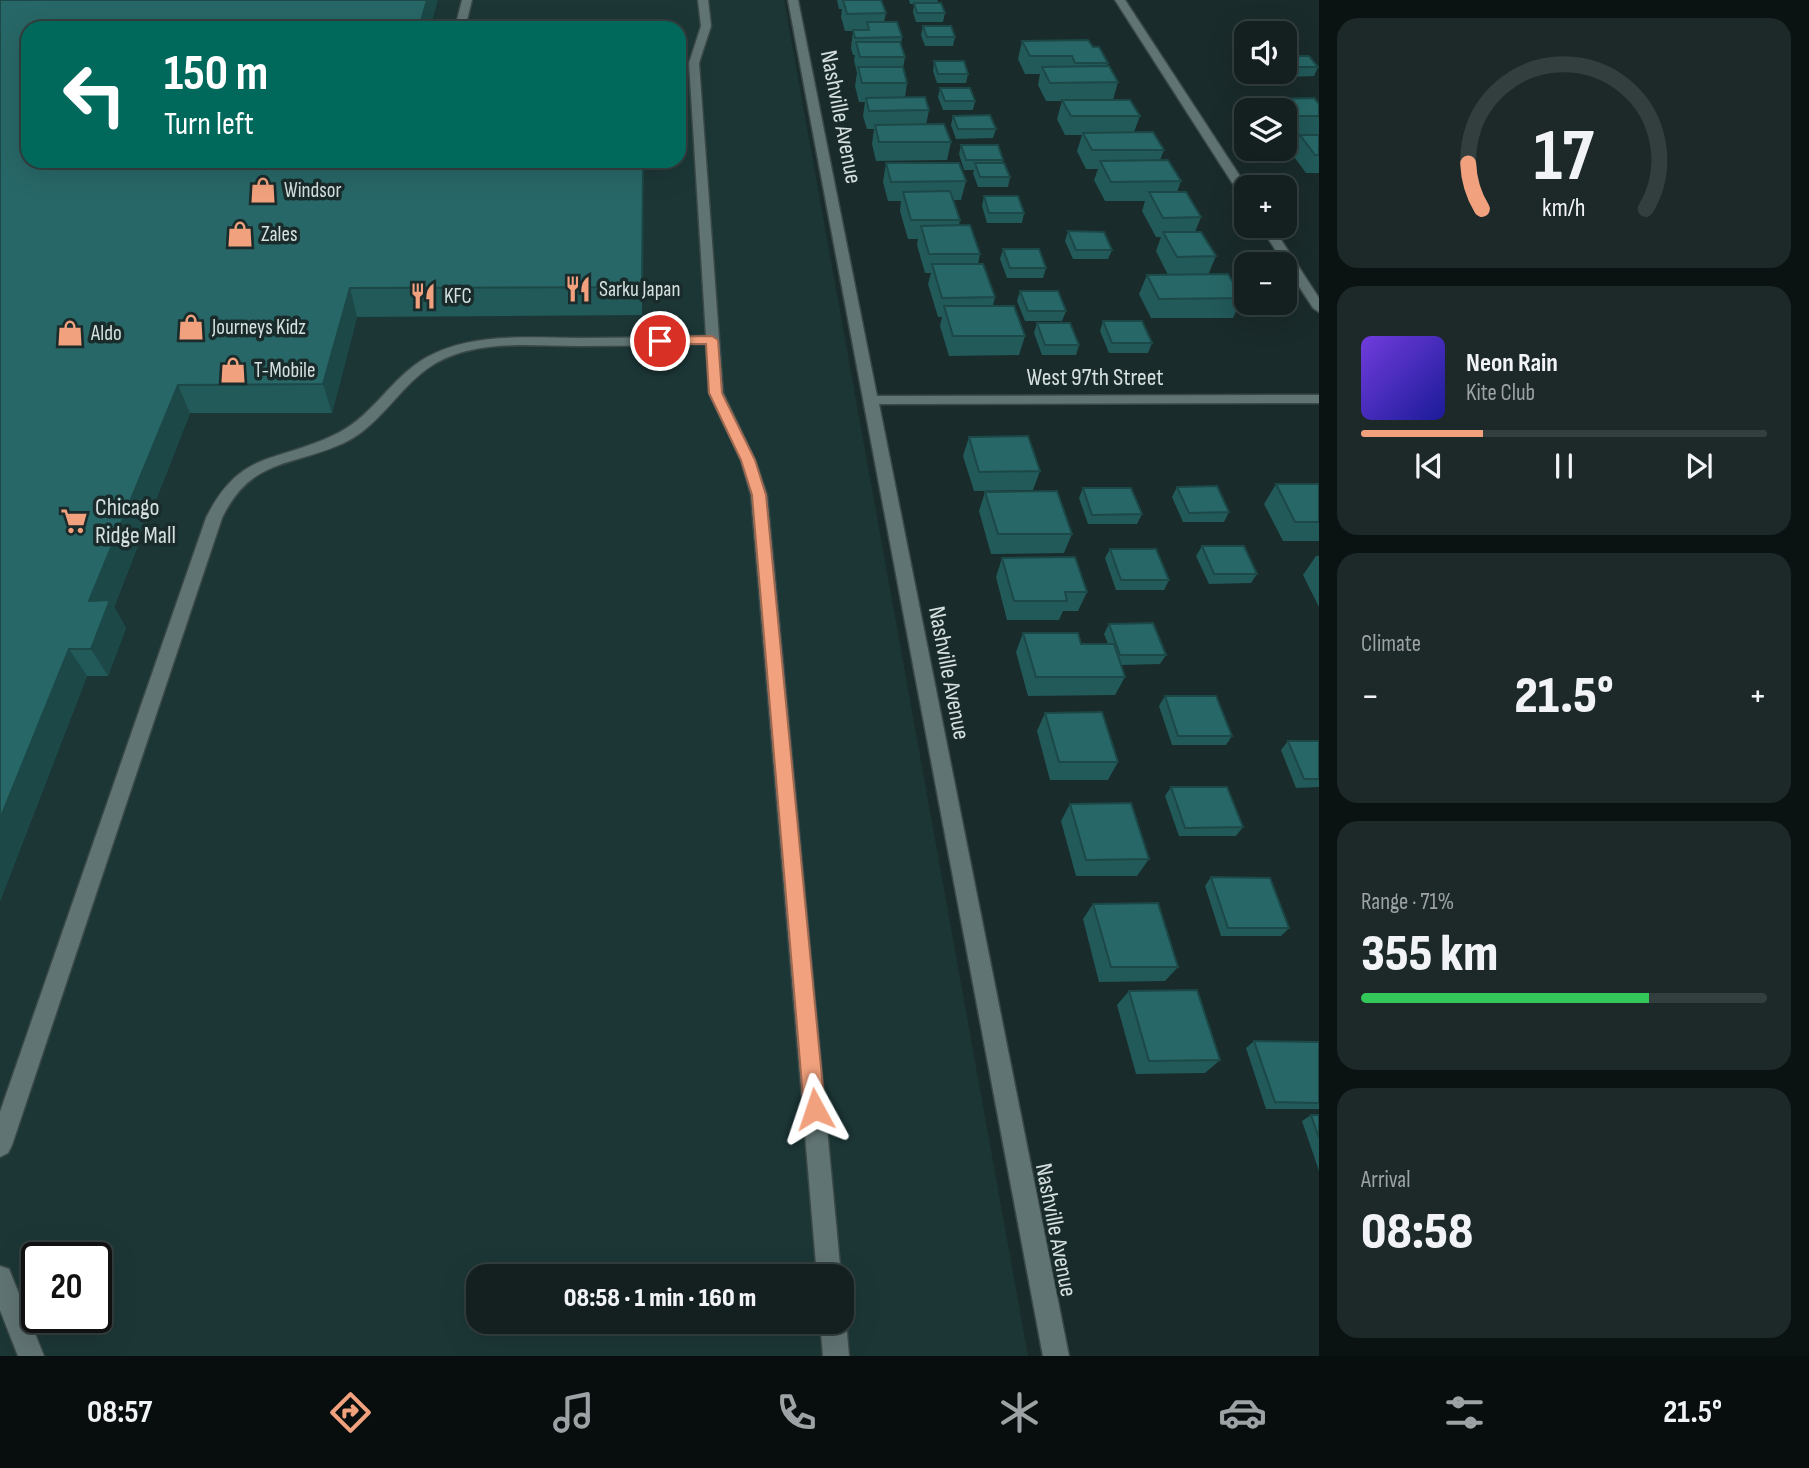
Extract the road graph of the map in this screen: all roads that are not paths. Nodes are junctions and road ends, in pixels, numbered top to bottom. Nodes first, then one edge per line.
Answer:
1 (467, 0) edge
2 (704, 0) edge
3 (793, 0) edge
4 (1120, 0) edge
5 (462, 21) edge
6 (1234, 176) edge
7 (1274, 238) edge
8 (1319, 308) edge
9 (712, 340) junction
10 (1319, 399) edge
11 (871, 400) junction
12 (0, 1145) edge
13 (828, 1264) edge
14 (0, 1278) edge
15 (834, 1334) edge
16 (31, 1356) edge
17 (836, 1356) edge
18 (1056, 1356) edge

1 - 5 street
2 - 9 street
3 - 11 street, Nashville Avenue
4 - 6 street
7 - 8 street
9 - 12 street
9 - 13 street
10 - 11 street, West 97th Street
11 - 18 street, Nashville Avenue
14 - 16 street
15 - 17 street

